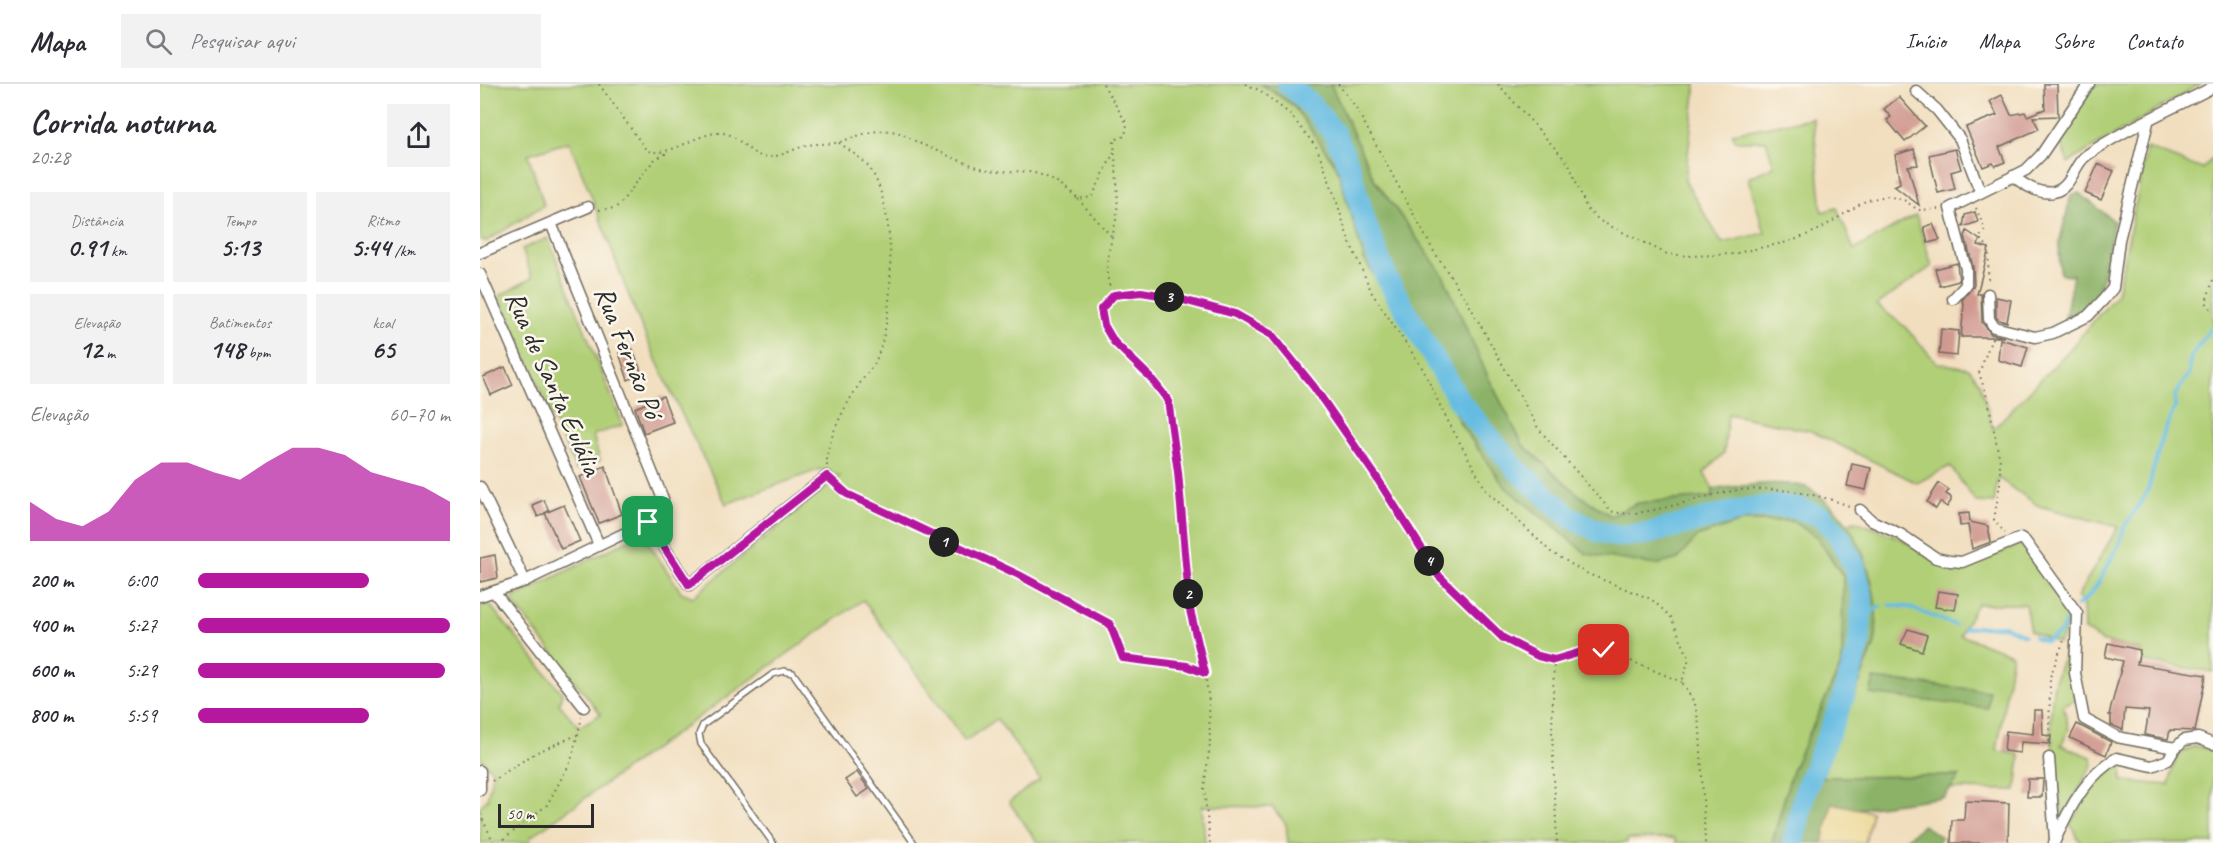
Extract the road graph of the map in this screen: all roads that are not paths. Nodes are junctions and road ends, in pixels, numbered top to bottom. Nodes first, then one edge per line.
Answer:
1 (2089, 84) edge
2 (2213, 87) edge
3 (1916, 91) dead end
4 (2148, 122) junction
5 (2013, 176) junction
6 (1980, 191) junction
7 (588, 207) road end
8 (551, 223) junction
9 (480, 253) edge
10 (480, 274) edge
11 (1988, 294) road end
12 (1953, 299) dead end
13 (827, 476) road end
14 (480, 487) edge
15 (1860, 510) road end
16 (648, 522) junction
17 (599, 545) junction
18 (525, 581) junction
19 (494, 592) junction
20 (480, 596) edge
21 (584, 707) road end
22 (2213, 744) edge
23 (2175, 748) junction
24 (2049, 758) road end
25 (480, 771) edge
26 (480, 790) edge
27 (2054, 842) edge
28 (773, 843) edge
29 (914, 843) edge

1 - 5 street
2 - 4 street
3 - 6 street
4 - 5 street
4 - 11 street
5 - 6 street
6 - 12 street
7 - 8 street
8 - 9 street
8 - 16 street, Rua Fernão Pó
10 - 17 street, Rua de Santa Eulália
13 - 16 street
14 - 18 street
15 - 23 street
16 - 17 street
17 - 18 street
18 - 19 street
19 - 20 street
19 - 21 street
22 - 23 street
23 - 27 street
24 - 27 street
25 - 26 street
28 - 29 lane

